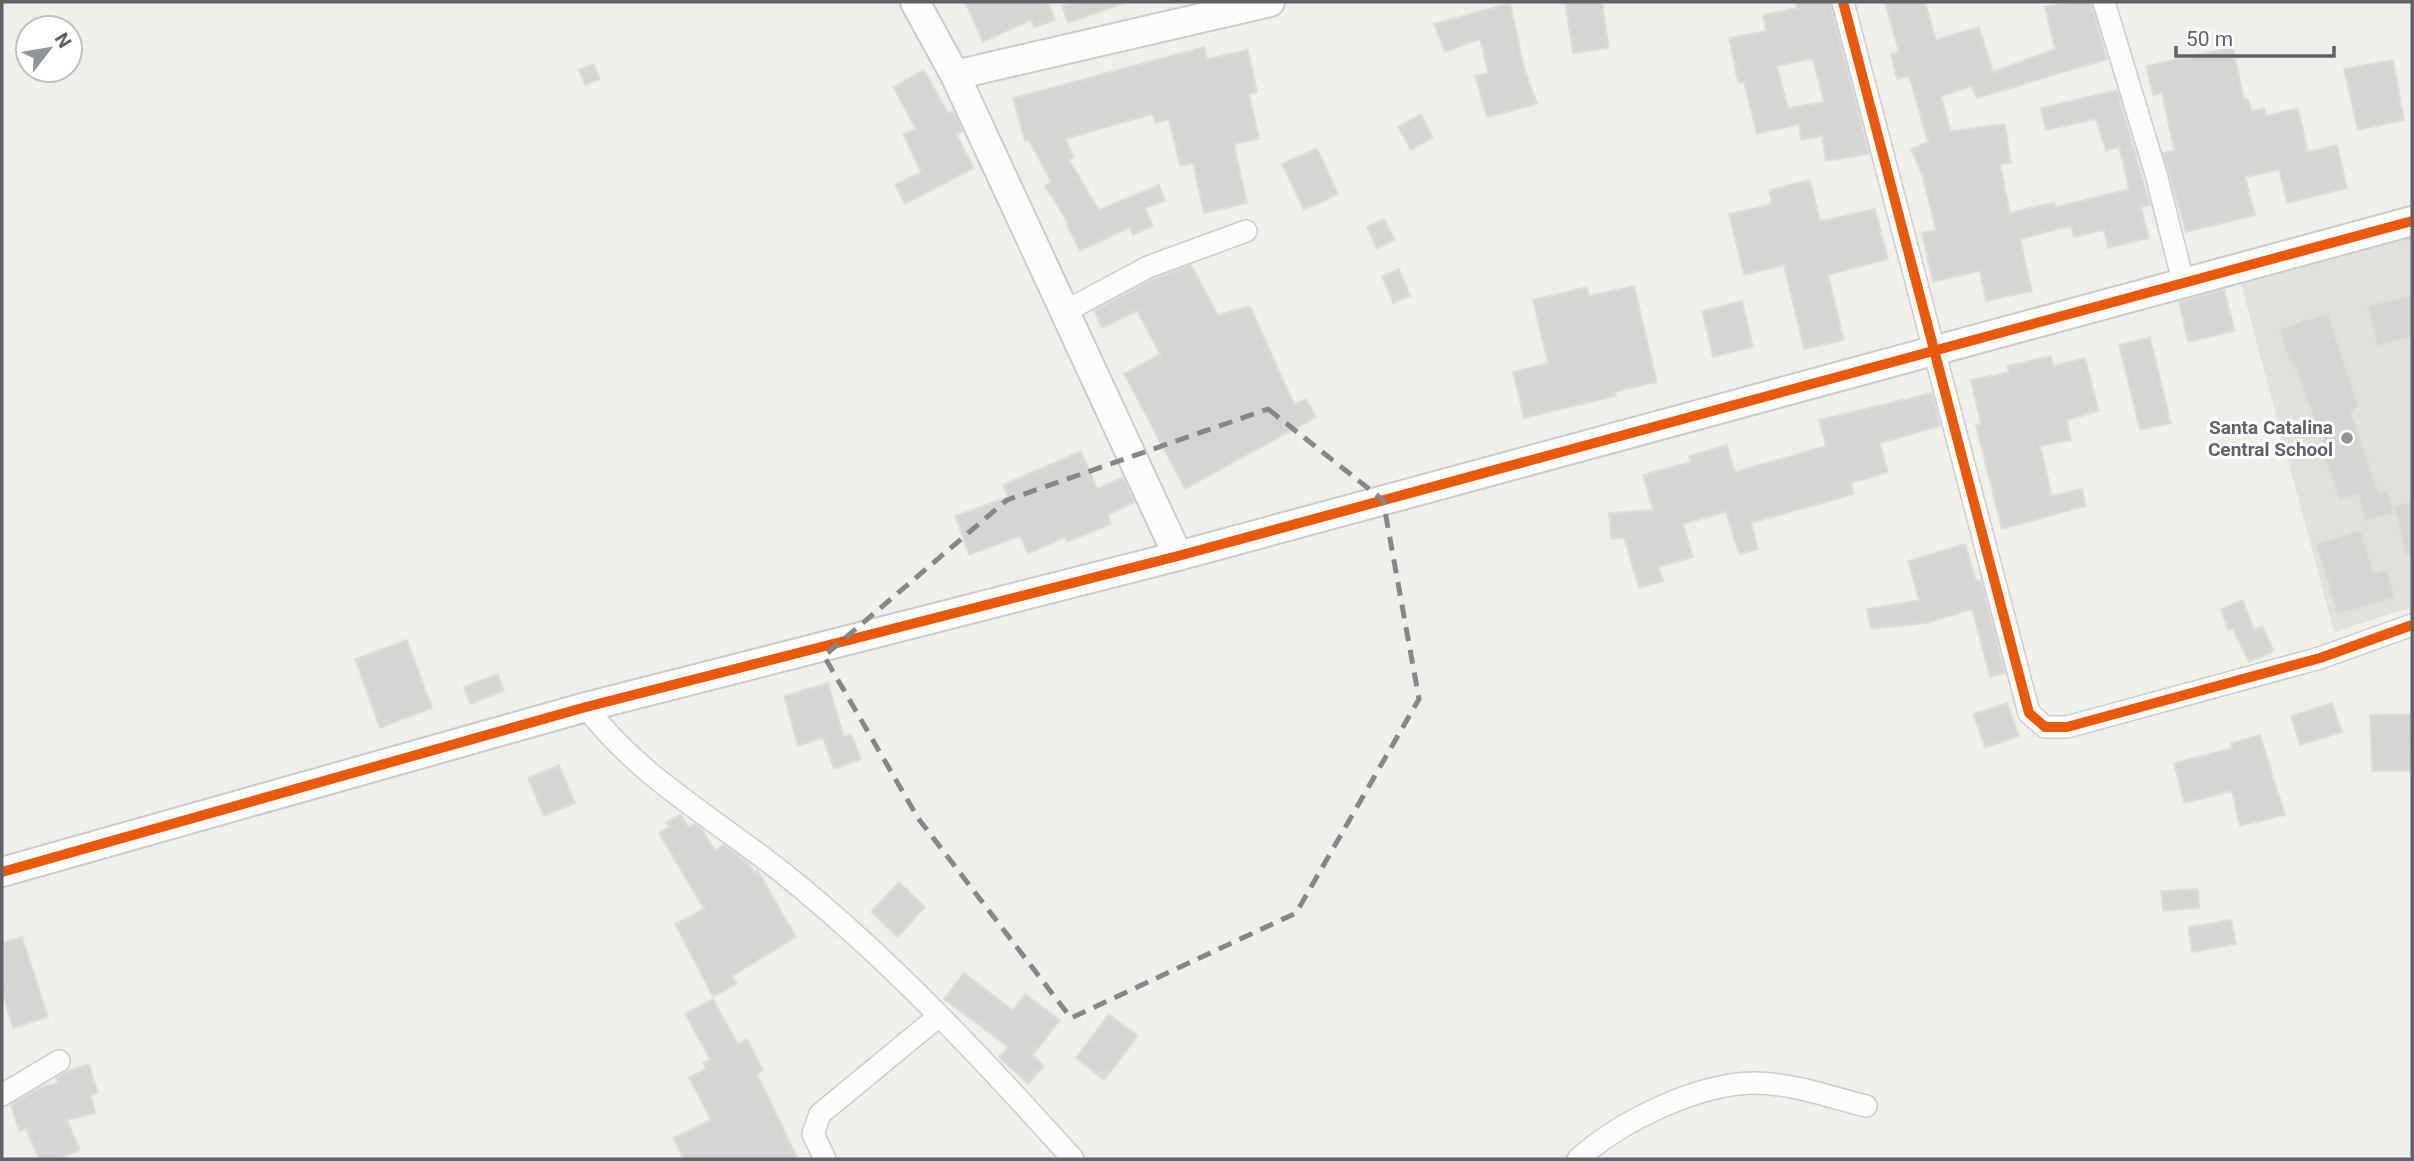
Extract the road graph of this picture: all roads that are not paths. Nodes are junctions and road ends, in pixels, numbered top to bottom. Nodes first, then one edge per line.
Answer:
1 (915, 2) edge
2 (1270, 2) edge
3 (1843, 2) edge
4 (2104, 2) edge
5 (955, 75) junction
6 (2412, 221) edge
7 (1246, 231) dead end
8 (2183, 281) junction
9 (1064, 312) junction
10 (1933, 351) junction
11 (1178, 556) junction
12 (2412, 625) edge
13 (586, 707) junction
14 (2, 872) edge
15 (939, 1016) junction
16 (60, 1061) dead end
17 (2, 1095) edge
18 (1866, 1106) dead end
19 (825, 1159) edge
20 (1073, 1159) edge
21 (1578, 1159) edge

1 - 5 street
2 - 5 street
3 - 10 street
4 - 8 street
5 - 9 street
6 - 8 street
7 - 9 street
8 - 10 street
9 - 11 street
10 - 11 street
10 - 12 street
11 - 13 street
13 - 14 street
13 - 15 street
15 - 19 street
15 - 20 street
16 - 17 street
18 - 21 street

